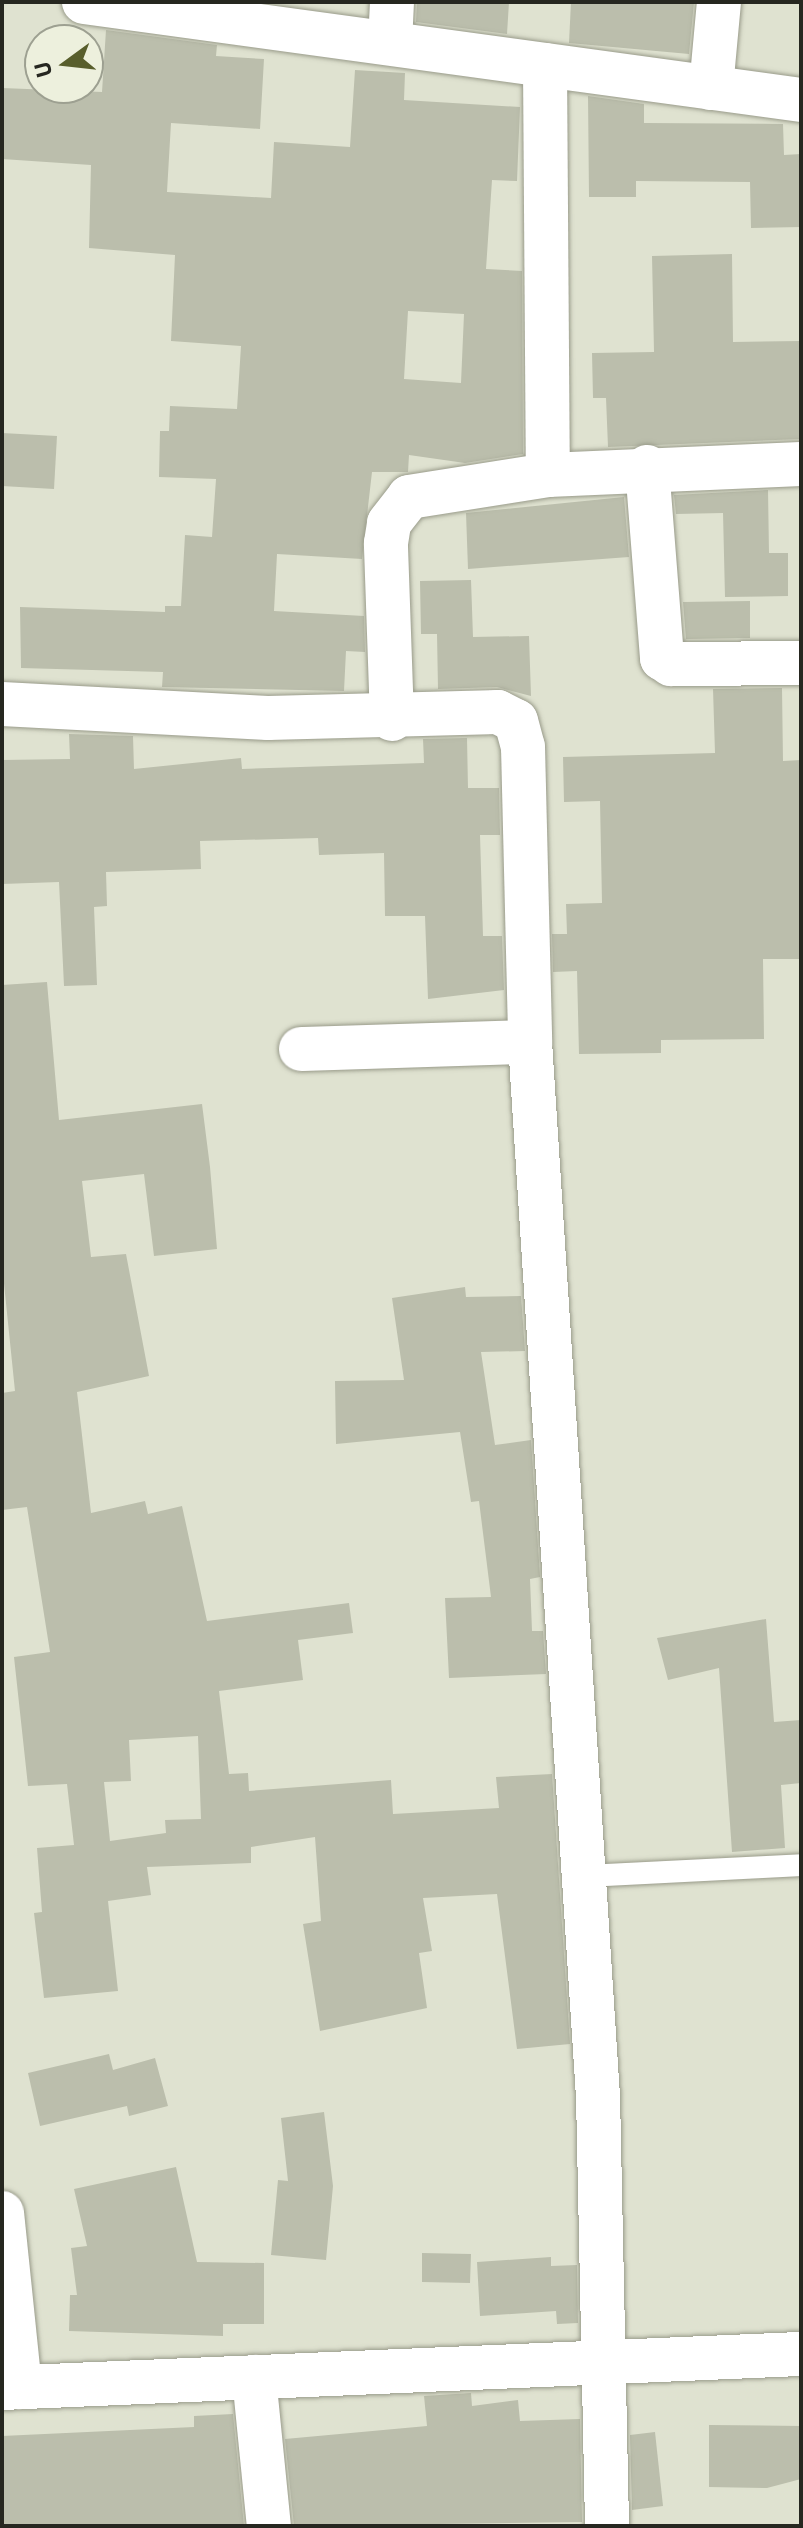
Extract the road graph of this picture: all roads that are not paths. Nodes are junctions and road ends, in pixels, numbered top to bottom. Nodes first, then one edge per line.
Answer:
1 (84, 2) edge
2 (719, 2) edge
3 (391, 22) edge
4 (545, 65) junction
5 (711, 88) junction
6 (801, 100) edge
7 (801, 464) edge
8 (647, 467) junction
9 (548, 475) junction
10 (801, 663) edge
11 (2, 704) edge
12 (392, 719) junction
13 (530, 1042) junction
14 (301, 1049) dead end
15 (801, 1865) edge
16 (587, 1876) junction
17 (2, 2213) edge
18 (801, 2354) edge
19 (599, 2362) junction
20 (254, 2377) junction
21 (11, 2388) edge
22 (269, 2526) edge
23 (607, 2526) edge

1 - 3 street
2 - 5 street
3 - 4 street
4 - 5 street
4 - 9 street
5 - 6 street
7 - 8 street
8 - 9 street
8 - 10 street
9 - 12 street
11 - 12 street
12 - 13 street
13 - 14 street
13 - 16 street
15 - 16 lane
16 - 19 street
17 - 21 street
18 - 19 street
19 - 20 street
19 - 23 street
20 - 21 street
20 - 22 street

